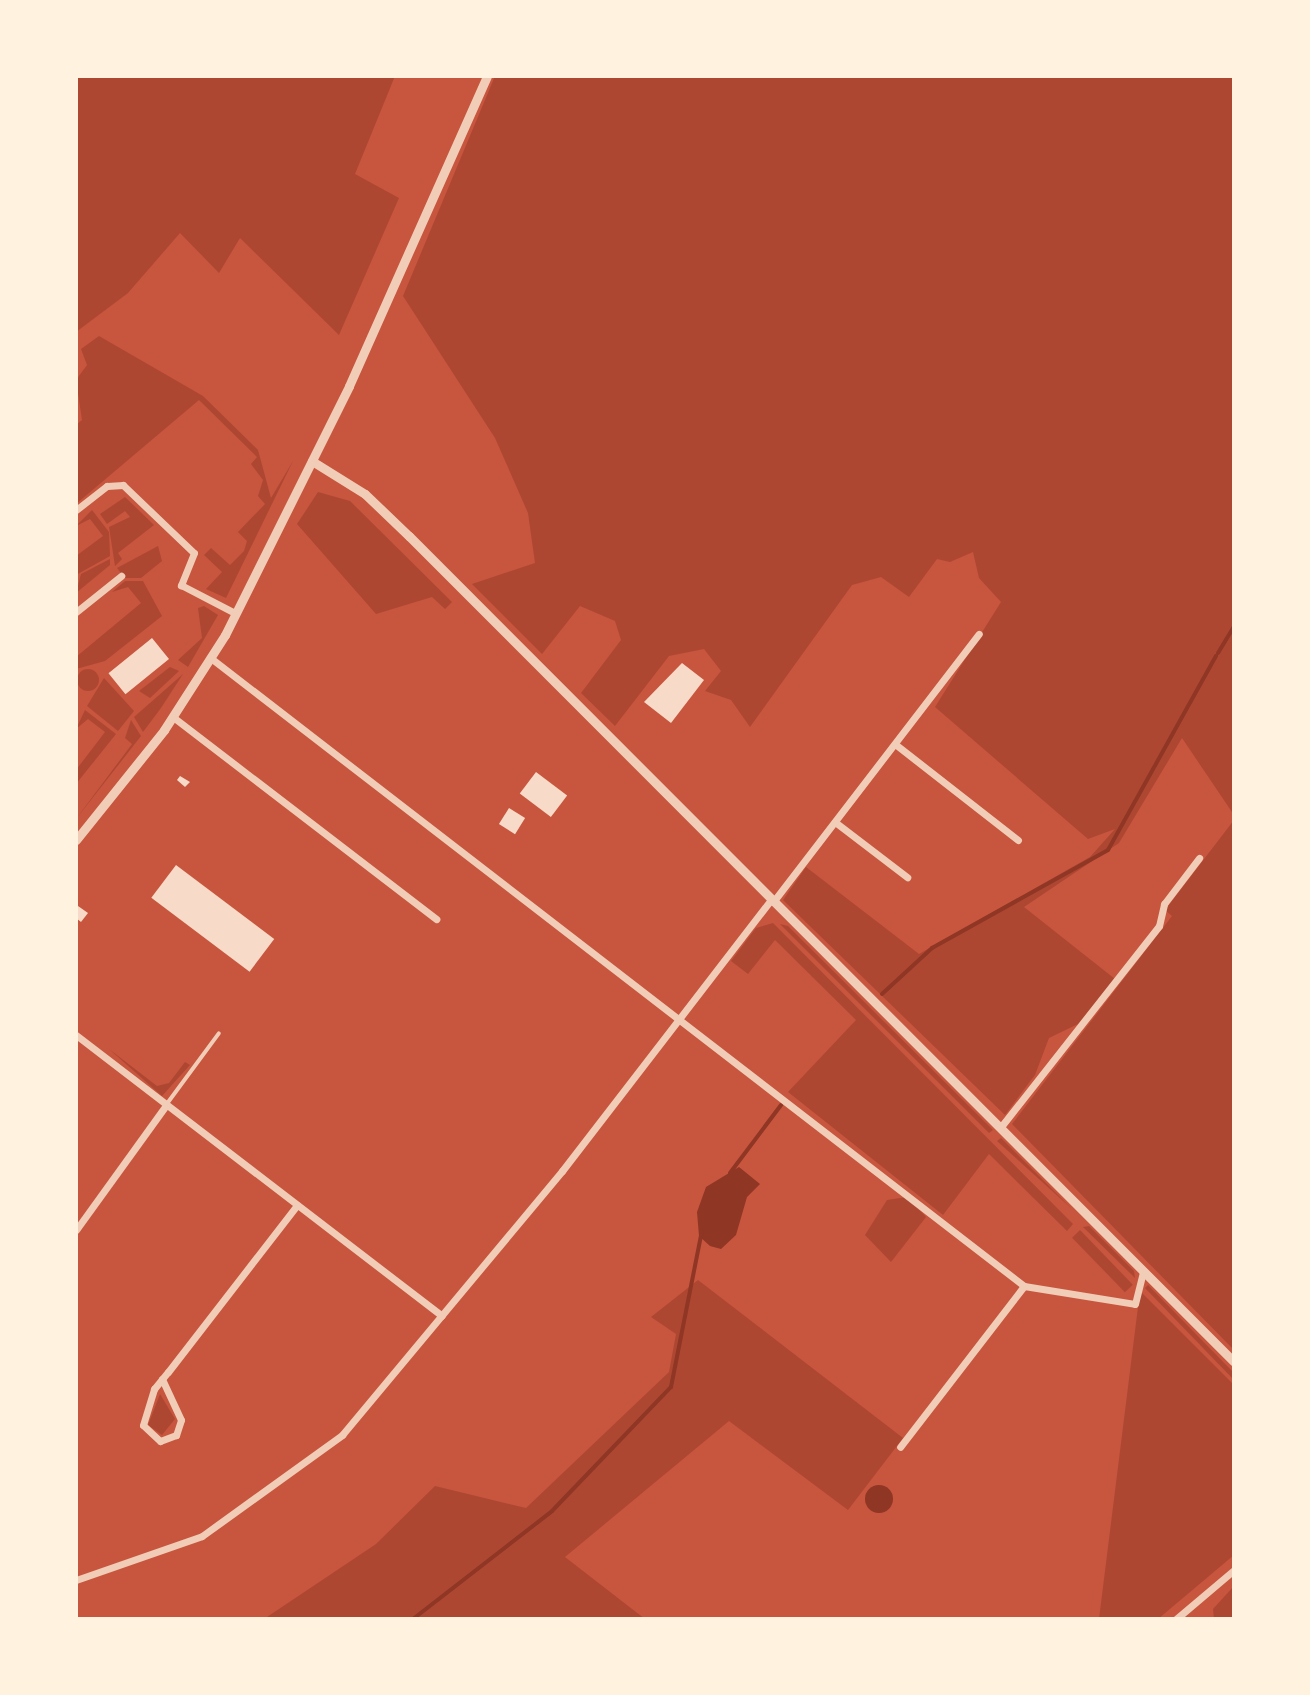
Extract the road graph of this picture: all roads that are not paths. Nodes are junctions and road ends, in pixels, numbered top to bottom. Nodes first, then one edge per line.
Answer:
1 (487, 76) edge
2 (312, 461) junction
3 (76, 510) edge
4 (121, 576) dead end
5 (76, 612) edge
6 (235, 613) junction
7 (979, 634) dead end
8 (212, 659) junction
9 (173, 717) junction
10 (895, 744) junction
11 (835, 822) junction
12 (76, 840) edge
13 (1018, 840) dead end
14 (1199, 858) dead end
15 (907, 877) dead end
16 (772, 901) junction
17 (436, 919) dead end
18 (679, 1020) junction
19 (219, 1033) dead end
20 (76, 1035) edge
21 (166, 1105) junction
22 (1000, 1128) junction
23 (297, 1205) junction
24 (76, 1230) edge
25 (1143, 1271) junction
26 (1024, 1286) junction
27 (442, 1316) junction
28 (1234, 1362) edge
29 (162, 1379) junction
30 (900, 1447) dead end
31 (1234, 1570) edge
32 (76, 1580) edge
33 (1176, 1619) edge

1 - 2 street
2 - 6 street
2 - 16 street
3 - 6 street
4 - 5 street
6 - 8 street
7 - 10 street
8 - 9 street
8 - 18 street
9 - 12 street
9 - 17 street
10 - 11 street
10 - 13 street
11 - 15 street
11 - 16 street
14 - 22 street
16 - 18 street
16 - 22 street
18 - 26 street
18 - 27 street
19 - 21 lane
20 - 21 street
21 - 23 street
21 - 24 street
22 - 25 street
23 - 27 street
23 - 29 street
25 - 26 street
25 - 28 street
26 - 30 street
27 - 32 street
29 - 29 street
31 - 33 street

